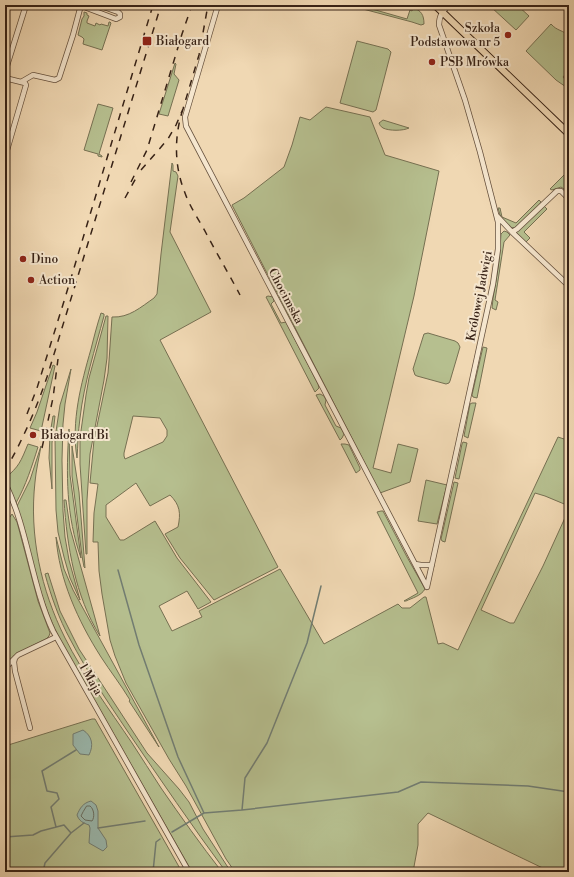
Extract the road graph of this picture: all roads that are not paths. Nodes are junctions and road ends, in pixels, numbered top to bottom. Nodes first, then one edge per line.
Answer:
1 (26, 5) edge
2 (82, 5) edge
3 (98, 5) edge
4 (218, 5) edge
5 (435, 5) edge
6 (449, 5) edge
7 (442, 12) junction
8 (5, 72) edge
9 (5, 78) edge
10 (23, 83) junction
11 (569, 134) edge
12 (5, 157) edge
13 (569, 199) edge
14 (496, 214) junction
15 (498, 230) junction
16 (510, 230) junction
17 (569, 286) edge
18 (5, 483) edge
19 (415, 564) junction
20 (432, 565) junction
21 (427, 587) joint
22 (56, 637) junction
23 (15, 658) junction
24 (5, 668) edge
25 (30, 728) dead end
26 (189, 872) edge

1 - 8 street
2 - 3 street
2 - 10 street
4 - 19 street, Chocimska
5 - 7 main road
6 - 7 street
7 - 11 main road
7 - 14 street, Królowej Jadwigi
9 - 10 street
10 - 12 street
13 - 16 street
14 - 15 street, Królowej Jadwigi
14 - 16 street
15 - 16 street
15 - 20 street, Królowej Jadwigi
16 - 17 street
18 - 22 street, 1 Maja
19 - 20 street
19 - 21 street, Chocimska
20 - 21 street, Królowej Jadwigi
22 - 23 street
22 - 26 street, 1 Maja
23 - 24 street
23 - 25 street

